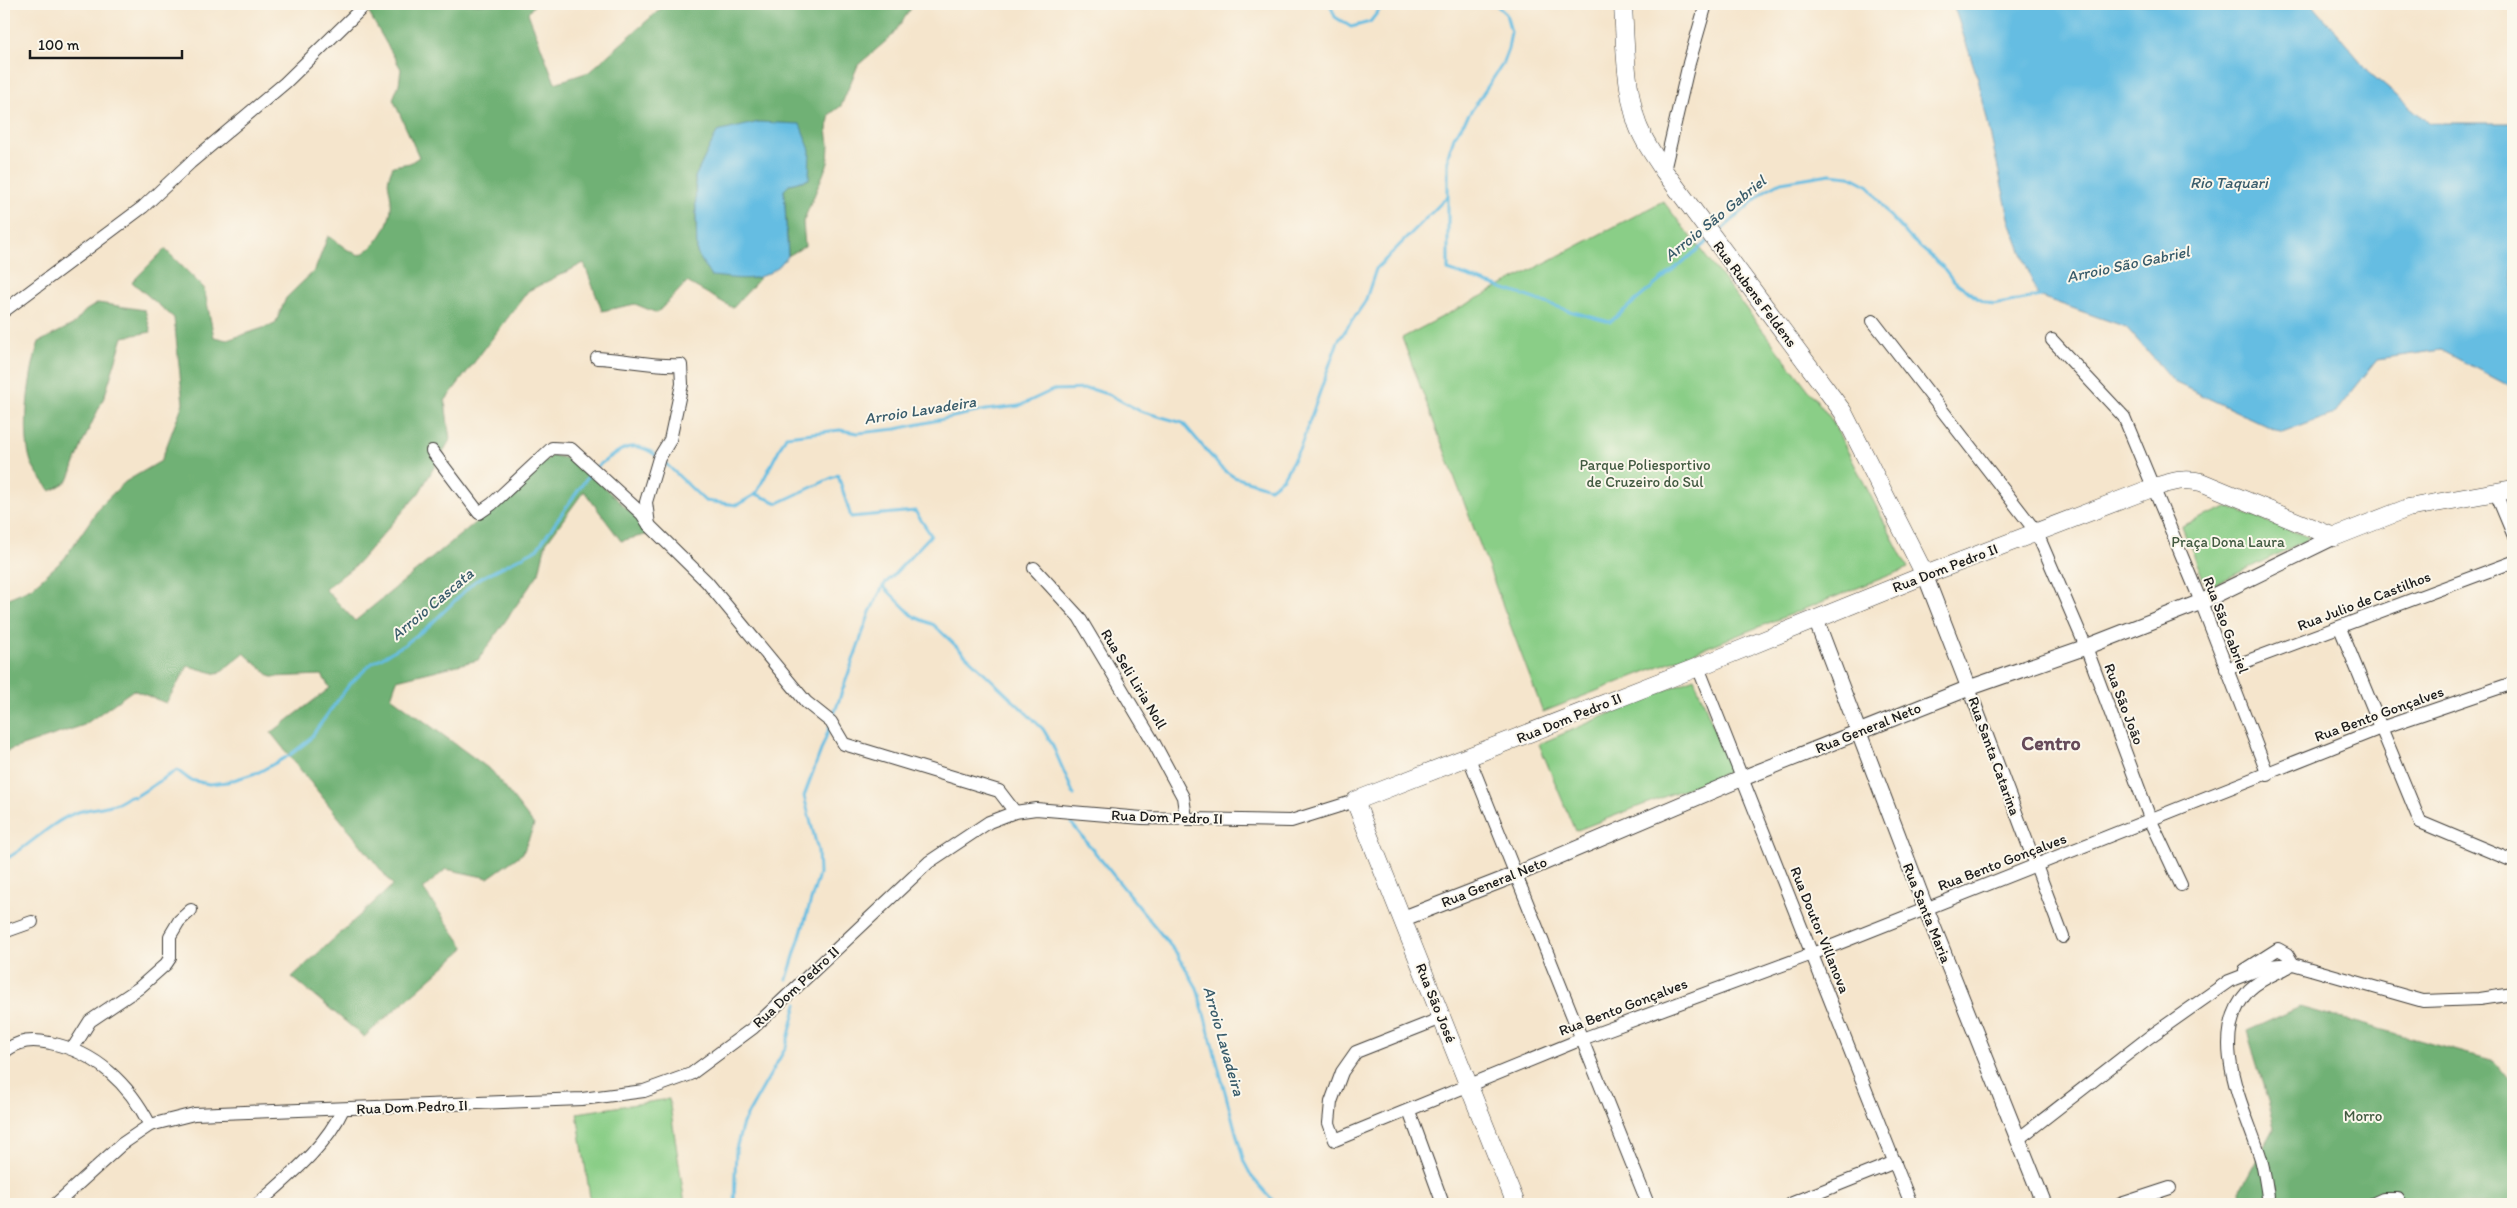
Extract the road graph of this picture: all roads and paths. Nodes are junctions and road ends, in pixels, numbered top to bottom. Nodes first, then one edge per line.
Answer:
1 (366, 4) edge
2 (1623, 4) edge
3 (1706, 4) edge
4 (1664, 171) junction
5 (4, 311) edge
6 (1873, 321) dead end
7 (2052, 340) dead end
8 (597, 358) dead end
9 (432, 451) dead end
10 (2152, 488) junction
11 (2513, 489) edge
12 (2496, 492) junction
13 (649, 525) junction
14 (2038, 533) junction
15 (2513, 534) edge
16 (2334, 537) junction
17 (2513, 562) edge
18 (1034, 568) dead end
19 (1925, 575) junction
20 (2201, 602) junction
21 (1816, 620) junction
22 (2340, 628) junction
23 (2086, 647) junction
24 (1698, 667) junction
25 (2226, 668) junction
26 (2513, 684) edge
27 (1969, 688) junction
28 (2381, 728) junction
29 (1857, 733) junction
30 (1469, 758) junction
31 (2268, 775) junction
32 (1743, 778) junction
33 (1355, 802) junction
34 (1014, 812) junction
35 (1186, 818) junction
36 (2151, 821) junction
37 (2513, 861) edge
38 (2036, 867) junction
39 (1515, 875) junction
40 (2181, 885) dead end
41 (1926, 909) junction
42 (191, 910) dead end
43 (1402, 919) junction
44 (32, 922) dead end
45 (4, 932) edge
46 (2063, 937) dead end
47 (1812, 954) junction
48 (2293, 964) junction
49 (2513, 994) edge
50 (1442, 1018) junction
51 (1582, 1039) junction
52 (72, 1048) junction
53 (4, 1052) edge
54 (1470, 1086) junction
55 (343, 1109) junction
56 (1409, 1111) junction
57 (150, 1125) junction
58 (2017, 1140) junction
59 (1895, 1162) junction
60 (2170, 1188) dead end
61 (56, 1204) edge
62 (258, 1204) edge
63 (1443, 1204) edge
64 (1516, 1204) edge
65 (1648, 1204) edge
66 (1790, 1204) edge
67 (1911, 1204) edge
68 (2044, 1204) edge
69 (2121, 1204) edge
70 (2270, 1204) edge
71 (2372, 1204) edge
72 (2401, 1204) edge

1 - 5 street
2 - 4 main road, Rua Rubens Feldens
3 - 4 street
4 - 19 main road, Rua Rubens Feldens
6 - 14 street, Rua São João
7 - 10 street, Rua São Gabriel
8 - 13 street
9 - 13 street
10 - 14 main road, Rua Dom Pedro II
10 - 16 main road, Rua Dom Pedro II
10 - 20 street, Rua São Gabriel
11 - 12 main road
12 - 15 street
12 - 16 main road
13 - 34 street
14 - 19 main road, Rua Dom Pedro II
14 - 23 street, Rua São João
16 - 20 street, Rua General Neto
17 - 22 street, Rua Julio de Castilhos
18 - 35 street, Rua Seli Liria Noll
19 - 21 main road, Rua Dom Pedro II
19 - 27 street, Rua Santa Catarina
20 - 23 street, Rua General Neto
20 - 25 street, Rua São Gabriel
21 - 24 main road, Rua Dom Pedro II
21 - 29 street, Rua Santa Maria
22 - 25 street, Rua Julio de Castilhos
22 - 28 street
23 - 27 street, Rua General Neto
23 - 36 street, Rua São João
24 - 30 main road, Rua Dom Pedro II
24 - 32 street, Rua Doutor Villanova
25 - 31 street, Rua São Gabriel
26 - 28 street, Rua Bento Gonçalves
27 - 29 street, Rua General Neto
27 - 38 street, Rua Santa Catarina
28 - 31 street, Rua Bento Gonçalves
28 - 37 street
29 - 32 street, Rua General Neto
29 - 41 street, Rua Santa Maria
30 - 33 main road, Rua Dom Pedro II
30 - 39 street
31 - 36 street, Rua Bento Gonçalves
32 - 39 street, Rua General Neto
32 - 47 street, Rua Doutor Villanova
33 - 35 street, Rua Dom Pedro II
33 - 43 main road, Rua São José
34 - 35 street, Rua Dom Pedro II
34 - 55 street, Rua Dom Pedro II
36 - 38 street, Rua Bento Gonçalves
36 - 40 street, Rua São João
38 - 41 street, Rua Bento Gonçalves
38 - 46 street, Rua Santa Catarina
39 - 43 street, Rua General Neto
39 - 51 street
41 - 47 street, Rua Bento Gonçalves
41 - 58 street, Rua Santa Maria
42 - 52 street
43 - 50 main road, Rua São José
44 - 45 street
47 - 51 street, Rua Bento Gonçalves
47 - 59 street, Rua Doutor Villanova
48 - 49 street
48 - 58 street
48 - 70 street
50 - 54 main road, Rua São José
50 - 56 street, Rua Bento Gonçalves
51 - 54 street, Rua Bento Gonçalves
51 - 65 street
52 - 53 street
52 - 57 street
54 - 56 street, Rua Bento Gonçalves
54 - 64 main road, Rua São José
55 - 57 street, Rua Dom Pedro II
55 - 62 street
56 - 63 street
57 - 61 street, Rua Dom Pedro II
58 - 68 street, Rua Santa Maria
59 - 66 street
59 - 67 street, Rua Doutor Villanova
60 - 69 street
71 - 72 street

